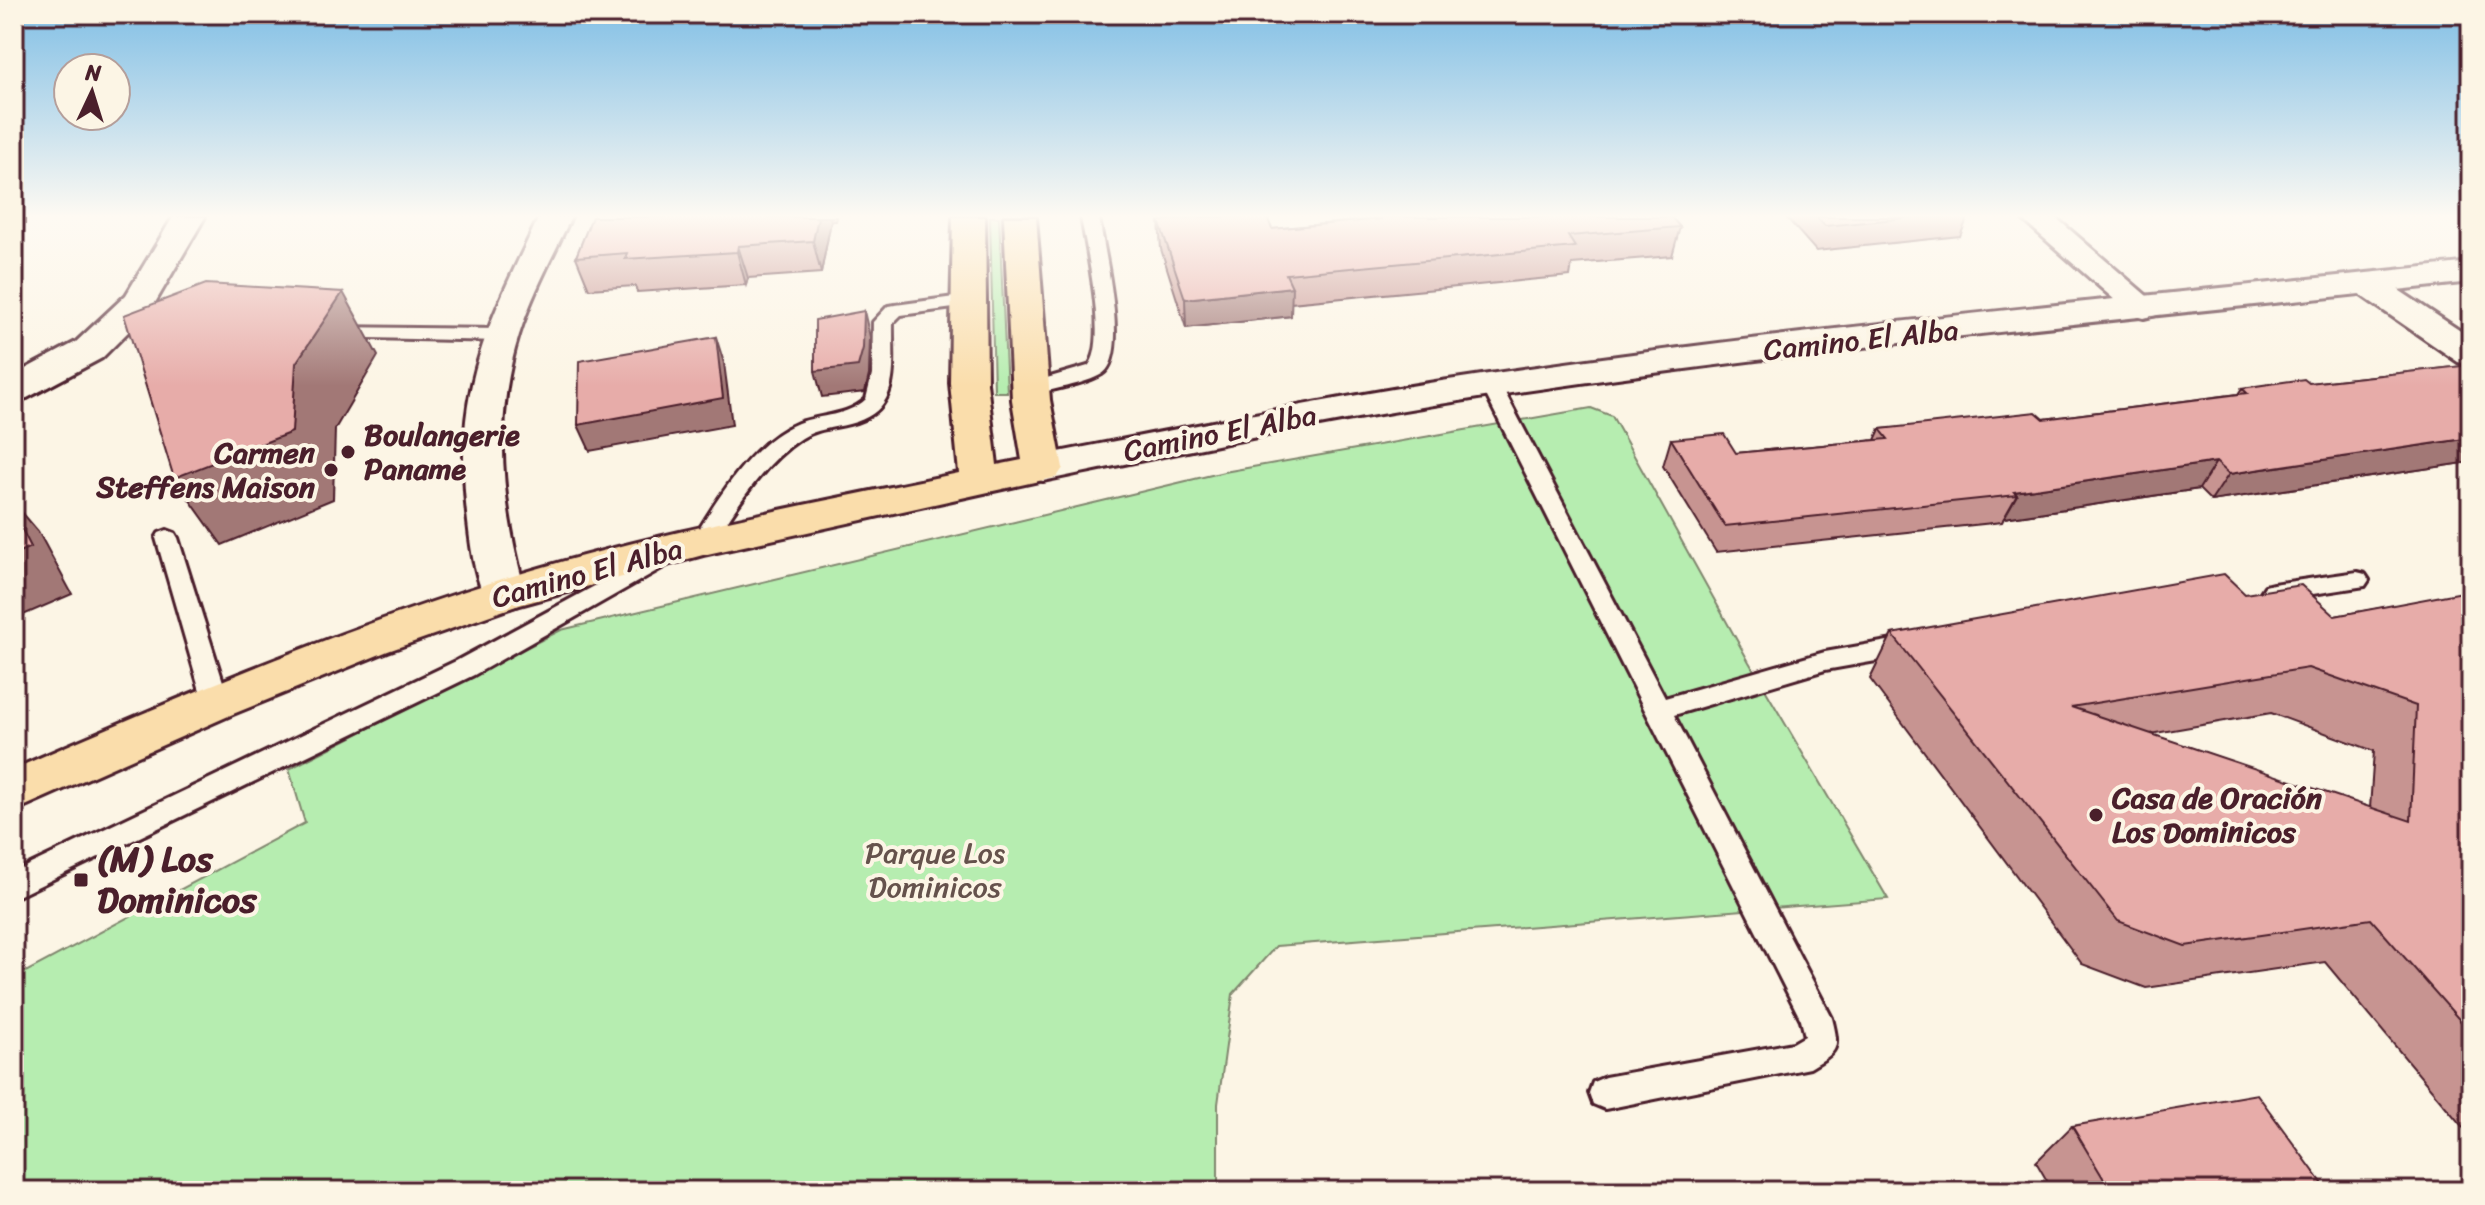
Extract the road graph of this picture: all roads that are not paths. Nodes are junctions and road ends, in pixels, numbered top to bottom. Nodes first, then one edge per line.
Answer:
1 (156, 273) edge
2 (530, 273) edge
3 (969, 273) edge
4 (1023, 273) edge
5 (1098, 273) edge
6 (2103, 273) edge
7 (2460, 273) edge
8 (2367, 284) junction
9 (969, 301) junction
10 (2144, 308) junction
11 (311, 333) edge
12 (502, 335) junction
13 (2471, 354) edge
14 (1491, 385) junction
15 (1030, 389) junction
16 (14, 390) edge
17 (1043, 468) junction
18 (980, 481) junction
19 (167, 538) dead end
20 (693, 544) junction
21 (2357, 580) dead end
22 (504, 594) junction
23 (2249, 596) edge
24 (1941, 642) edge
25 (216, 701) junction
26 (1658, 710) junction
27 (14, 791) edge
28 (14, 886) edge
29 (1605, 1093) dead end

1 - 16 main road
2 - 12 main road
3 - 9 main road
4 - 15 main road
5 - 15 lane
6 - 10 main road
7 - 8 main road, Camino El Alba
8 - 10 main road, Camino El Alba
8 - 13 main road
9 - 18 main road
9 - 20 lane
10 - 14 main road, Camino El Alba
11 - 12 lane
12 - 22 main road
14 - 17 main road, Camino El Alba
14 - 26 lane
15 - 17 main road
17 - 18 main road, Camino El Alba
18 - 20 main road, Camino El Alba
19 - 25 lane
20 - 22 main road, Camino El Alba
20 - 28 lane
21 - 23 lane
22 - 25 main road, Camino El Alba
24 - 26 lane
25 - 27 main road, Camino El Alba
26 - 29 lane

